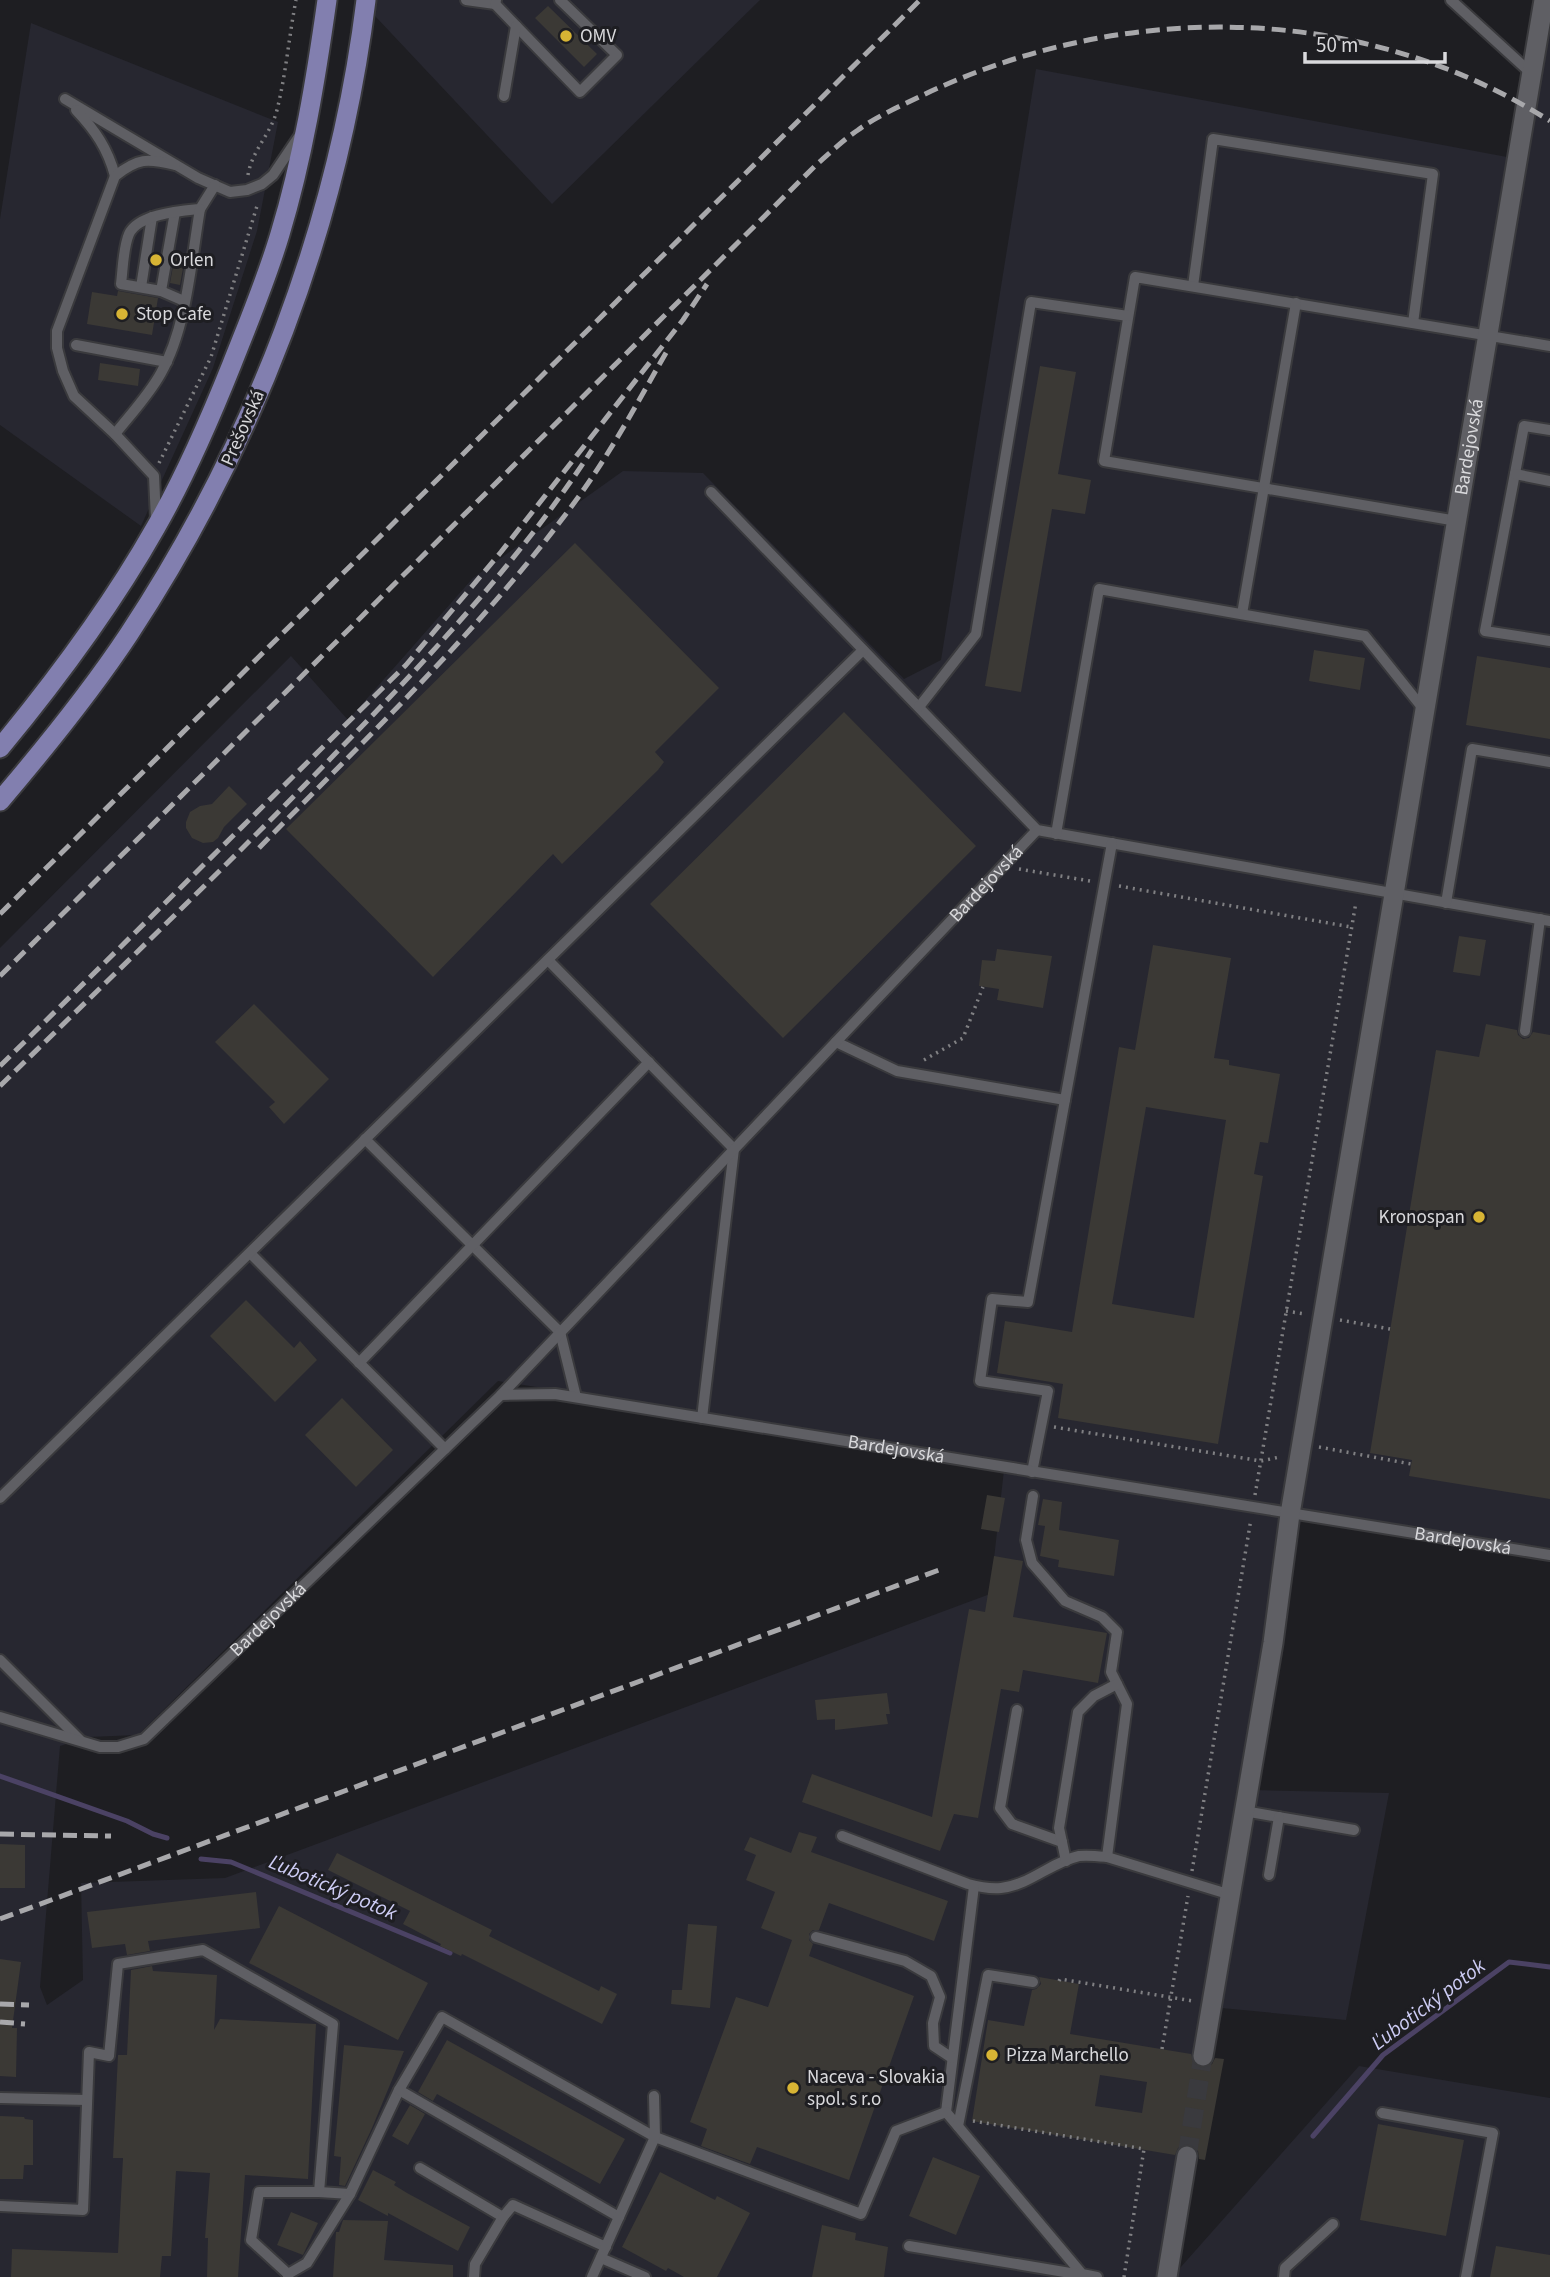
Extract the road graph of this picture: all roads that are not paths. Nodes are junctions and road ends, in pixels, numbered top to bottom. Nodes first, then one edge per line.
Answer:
1 (327, 0) edge
2 (466, 0) edge
3 (560, 0) edge
4 (1451, 0) edge
5 (1544, 0) edge
6 (368, 2) edge
7 (495, 2) edge
8 (516, 26) junction
9 (1544, 34) edge
10 (1532, 74) junction
11 (504, 96) dead end
12 (305, 127) junction
13 (175, 165) junction
14 (115, 176) junction
15 (215, 185) junction
16 (200, 209) junction
17 (175, 212) junction
18 (152, 217) junction
19 (1193, 286) junction
20 (141, 288) junction
21 (161, 291) junction
22 (184, 301) junction
23 (1296, 303) junction
24 (1128, 316) junction
25 (1413, 323) junction
26 (1488, 335) junction
27 (76, 345) dead end
28 (1550, 346) edge
29 (167, 362) junction
30 (1550, 430) edge
31 (115, 434) junction
32 (1515, 474) junction
33 (1550, 481) edge
34 (1264, 488) junction
35 (711, 492) dead end
36 (1457, 521) junction
37 (156, 527) junction
38 (1242, 614) junction
39 (1550, 641) edge
40 (863, 650) junction
41 (919, 707) junction
42 (1425, 710) junction
43 (0, 748) edge
44 (1550, 762) edge
45 (0, 801) edge
46 (1037, 830) junction
47 (1056, 834) junction
48 (1112, 843) junction
49 (1395, 893) junction
50 (1446, 902) junction
51 (1545, 920) edge
52 (548, 960) junction
53 (1525, 1031) dead end
54 (835, 1042) junction
55 (649, 1062) junction
56 (1065, 1100) junction
57 (365, 1139) junction
58 (734, 1149) junction
59 (472, 1245) junction
60 (250, 1253) junction
61 (560, 1332) junction
62 (359, 1363) junction
63 (501, 1395) junction
64 (576, 1397) junction
65 (702, 1418) junction
66 (445, 1449) junction
67 (1032, 1472) junction
68 (1033, 1496) dead end
69 (0, 1498) edge
70 (1290, 1514) junction
71 (1550, 1555) edge
72 (0, 1660) edge
73 (1117, 1684) junction
74 (1017, 1710) dead end
75 (0, 1717) edge
76 (82, 1742) junction
77 (1244, 1811) junction
78 (1279, 1817) junction
79 (1354, 1830) dead end
80 (842, 1836) dead end
81 (1062, 1842) junction
82 (1107, 1857) junction
83 (1066, 1861) junction
84 (1269, 1875) dead end
85 (974, 1886) junction
86 (1231, 1895) junction
87 (816, 1937) dead end
88 (1033, 1982) dead end
89 (1203, 2056) tunnel mouth
90 (952, 2058) junction
91 (399, 2090) junction
92 (654, 2096) dead end
93 (0, 2098) edge
94 (88, 2100) junction
95 (946, 2112) junction
96 (1382, 2113) dead end
97 (959, 2121) junction
98 (655, 2137) junction
99 (1187, 2157) tunnel mouth
100 (420, 2168) dead end
101 (319, 2192) junction
102 (350, 2194) junction
103 (0, 2206) edge
104 (503, 2217) junction
105 (619, 2217) junction
106 (1333, 2224) dead end
107 (909, 2246) dead end
108 (603, 2252) junction
109 (288, 2276) edge
110 (1083, 2276) edge
111 (474, 2277) edge
112 (592, 2277) edge
113 (645, 2277) edge
114 (1097, 2277) edge
115 (1167, 2277) edge
116 (1284, 2277) edge
117 (1466, 2277) edge

1 - 12 main road, Prešovská
2 - 7 lane
3 - 8 lane
4 - 10 lane
5 - 9 street, Bardejovská
6 - 45 main road, Prešovská
7 - 8 lane
8 - 11 lane
9 - 10 street, Bardejovská
10 - 26 street, Bardejovská
12 - 15 lane, Prešovská
12 - 37 main road, Prešovská
13 - 14 lane
13 - 14 lane
13 - 15 lane
14 - 31 lane
15 - 16 lane
16 - 17 lane
16 - 22 lane
17 - 18 lane
17 - 21 lane
18 - 20 lane
18 - 20 lane
19 - 23 lane
19 - 24 lane
19 - 25 lane
20 - 21 lane
21 - 22 lane
22 - 29 lane
23 - 25 lane
23 - 34 lane
24 - 34 lane
24 - 41 lane
25 - 26 lane
26 - 28 lane
26 - 36 street, Bardejovská
27 - 29 lane
29 - 31 lane
30 - 32 lane
31 - 37 lane
32 - 33 lane
32 - 39 lane
34 - 36 lane
34 - 38 lane
35 - 40 lane, Bardejovská
36 - 42 street, Bardejovská
37 - 43 main road, Prešovská
38 - 42 lane
38 - 47 lane
40 - 41 lane, Bardejovská
40 - 52 lane
41 - 46 lane, Bardejovská
42 - 49 street, Bardejovská
44 - 50 lane
46 - 47 lane, Bardejovská
46 - 54 lane, Bardejovská
47 - 48 lane, Bardejovská
48 - 49 lane, Bardejovská
48 - 56 lane
49 - 50 lane, Bardejovská
49 - 70 street, Bardejovská
50 - 51 lane, Bardejovská
51 - 53 lane
52 - 55 lane
52 - 57 lane
54 - 56 lane
54 - 58 lane, Bardejovská
55 - 58 lane
55 - 59 lane
56 - 67 lane
57 - 59 lane
57 - 60 lane
58 - 61 lane, Bardejovská
58 - 65 lane
59 - 61 lane
59 - 62 lane
60 - 62 lane
60 - 69 lane
61 - 63 lane, Bardejovská
61 - 64 lane
62 - 66 lane
63 - 64 lane, Bardejovská
63 - 66 lane, Bardejovská
64 - 65 lane, Bardejovská
65 - 67 lane, Bardejovská
66 - 76 lane, Bardejovská
67 - 70 lane, Bardejovská
68 - 73 lane
70 - 71 lane, Bardejovská
70 - 77 street, Bardejovská
72 - 76 lane
73 - 81 lane
73 - 82 lane
74 - 81 lane
75 - 76 lane, Bardejovská
77 - 78 lane
77 - 86 street, Bardejovská
78 - 79 lane
78 - 84 lane
80 - 85 lane
81 - 83 lane
82 - 83 lane
82 - 86 lane
83 - 85 lane
85 - 90 lane
86 - 89 street, Bardejovská
87 - 90 lane
88 - 97 lane
90 - 95 lane
91 - 98 lane
91 - 102 lane
91 - 105 lane
92 - 98 lane
93 - 94 lane
94 - 101 lane
94 - 103 lane
95 - 97 lane
95 - 98 lane
96 - 117 lane
97 - 110 lane
98 - 105 lane
99 - 115 street
100 - 104 lane
101 - 102 lane
101 - 109 lane
102 - 109 lane
104 - 108 lane
104 - 111 lane
105 - 108 lane
106 - 116 lane
107 - 110 lane
108 - 112 lane
108 - 113 lane
110 - 114 lane

